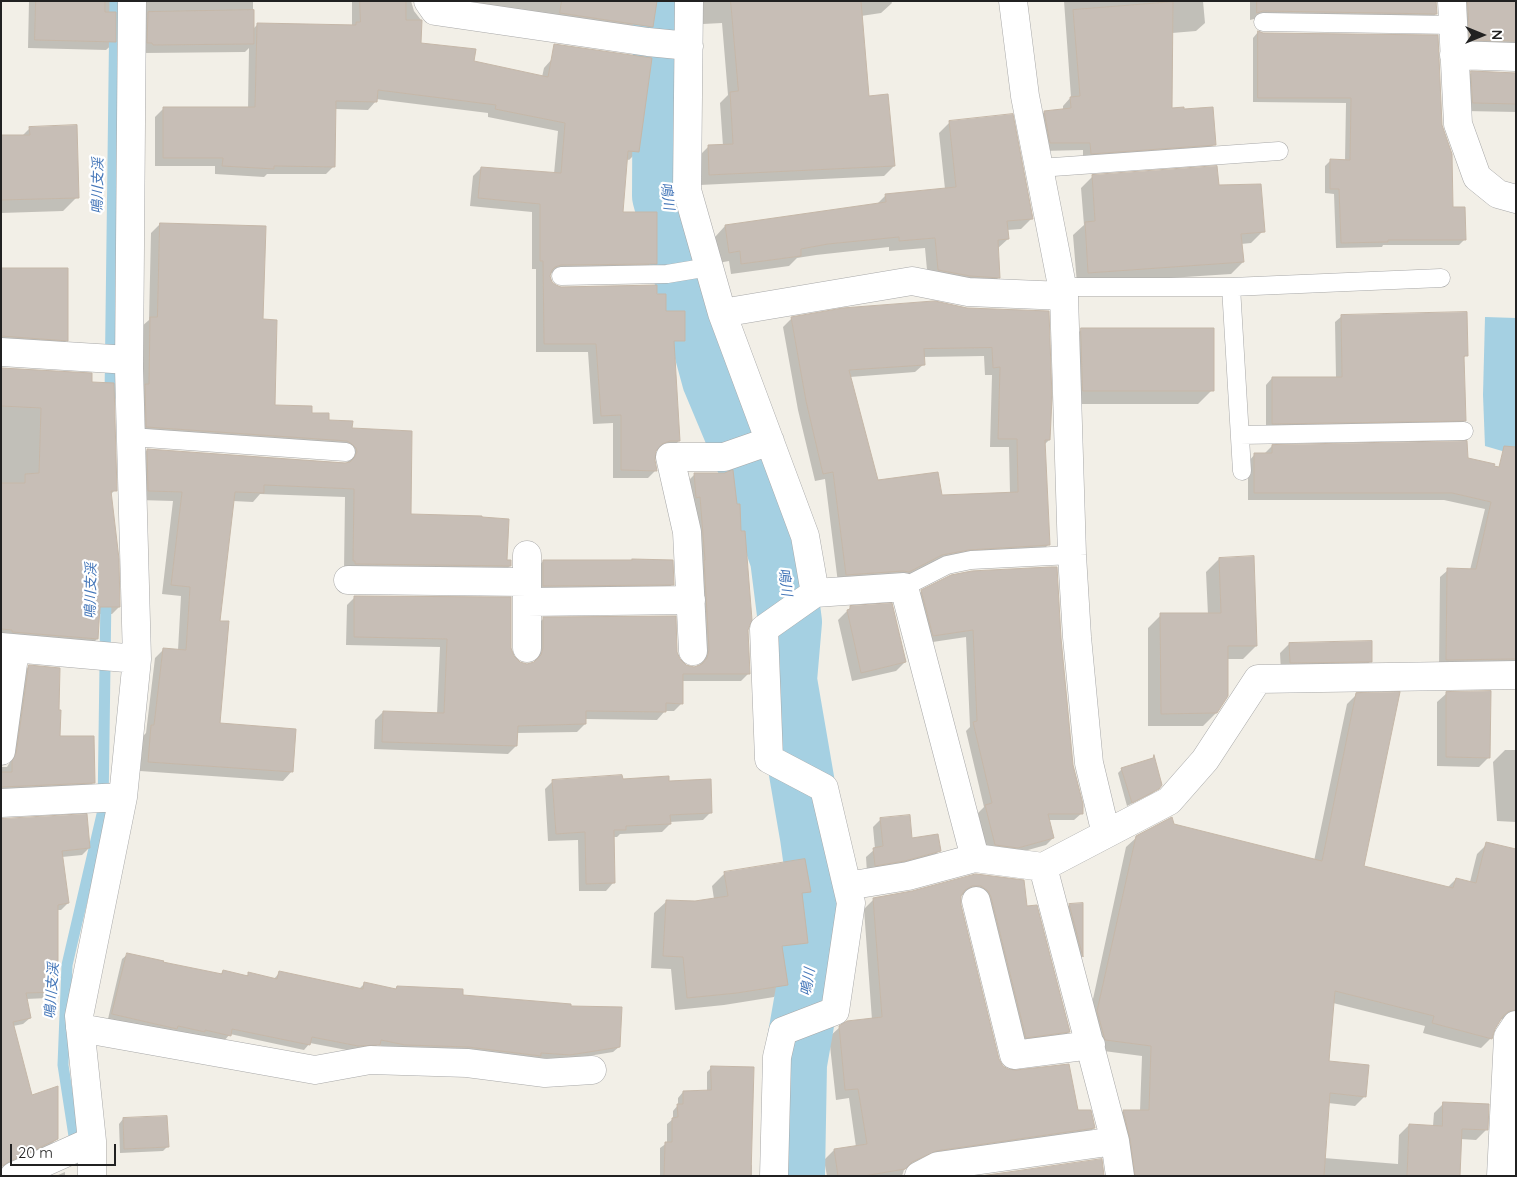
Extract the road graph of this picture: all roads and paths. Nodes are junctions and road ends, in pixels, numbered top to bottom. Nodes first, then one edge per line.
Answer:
1 (132, 1) edge
2 (428, 1) edge
3 (690, 1) edge
4 (1013, 1) edge
5 (1453, 13) edge
6 (1263, 22) dead end
7 (688, 46) junction
8 (1454, 55) junction
9 (1516, 57) edge
10 (1279, 151) dead end
11 (1039, 168) junction
12 (1516, 199) edge
13 (700, 268) junction
14 (562, 276) dead end
15 (1441, 278) dead end
16 (1231, 287) junction
17 (1063, 292) junction
18 (722, 313) junction
19 (1, 352) edge
20 (128, 360) junction
21 (1464, 431) dead end
22 (1240, 436) junction
23 (131, 437) junction
24 (768, 442) junction
25 (346, 452) dead end
26 (1242, 471) dead end
27 (527, 555) dead end
28 (1072, 555) junction
29 (348, 580) dead end
30 (904, 587) junction
31 (527, 592) junction
32 (814, 594) junction
33 (691, 600) junction
34 (8, 648) edge
35 (527, 648) dead end
36 (693, 651) dead end
37 (133, 659) junction
38 (1516, 675) edge
39 (1, 751) edge
40 (122, 798) junction
41 (1, 804) edge
42 (1106, 834) junction
43 (975, 858) junction
44 (1043, 867) junction
45 (847, 886) junction
46 (976, 900) dead end
47 (1516, 1025) edge
48 (80, 1028) junction
49 (1090, 1045) junction
50 (592, 1070) dead end
51 (1115, 1141) junction
52 (90, 1142) junction
53 (14, 1176) edge
54 (92, 1176) edge
55 (774, 1176) edge
56 (920, 1176) edge
57 (1120, 1176) edge
58 (1501, 1176) edge

1 - 20 street
2 - 7 street
3 - 7 street
4 - 11 street
5 - 6 lane
5 - 8 street
7 - 13 street
8 - 9 street
8 - 12 street
10 - 11 lane
11 - 17 street
13 - 14 lane
13 - 18 street
15 - 16 lane
16 - 17 lane
16 - 22 lane
17 - 18 street
17 - 28 street
18 - 24 street
19 - 20 street
20 - 23 street
21 - 22 lane
22 - 26 lane
23 - 25 lane
23 - 37 street
24 - 32 street
24 - 33 street
27 - 31 street
28 - 30 lane
28 - 42 street
29 - 31 street
30 - 32 street
30 - 43 street
31 - 33 street
31 - 35 street
32 - 45 street
33 - 36 street
34 - 37 street
34 - 39 street
37 - 40 street
38 - 42 street
40 - 41 street
40 - 48 street
42 - 44 street
43 - 44 street
43 - 45 street
44 - 49 street
45 - 55 street
46 - 49 street
47 - 58 street
48 - 50 street
48 - 52 street
49 - 51 street
51 - 56 street
51 - 57 street
52 - 53 street
52 - 54 street

